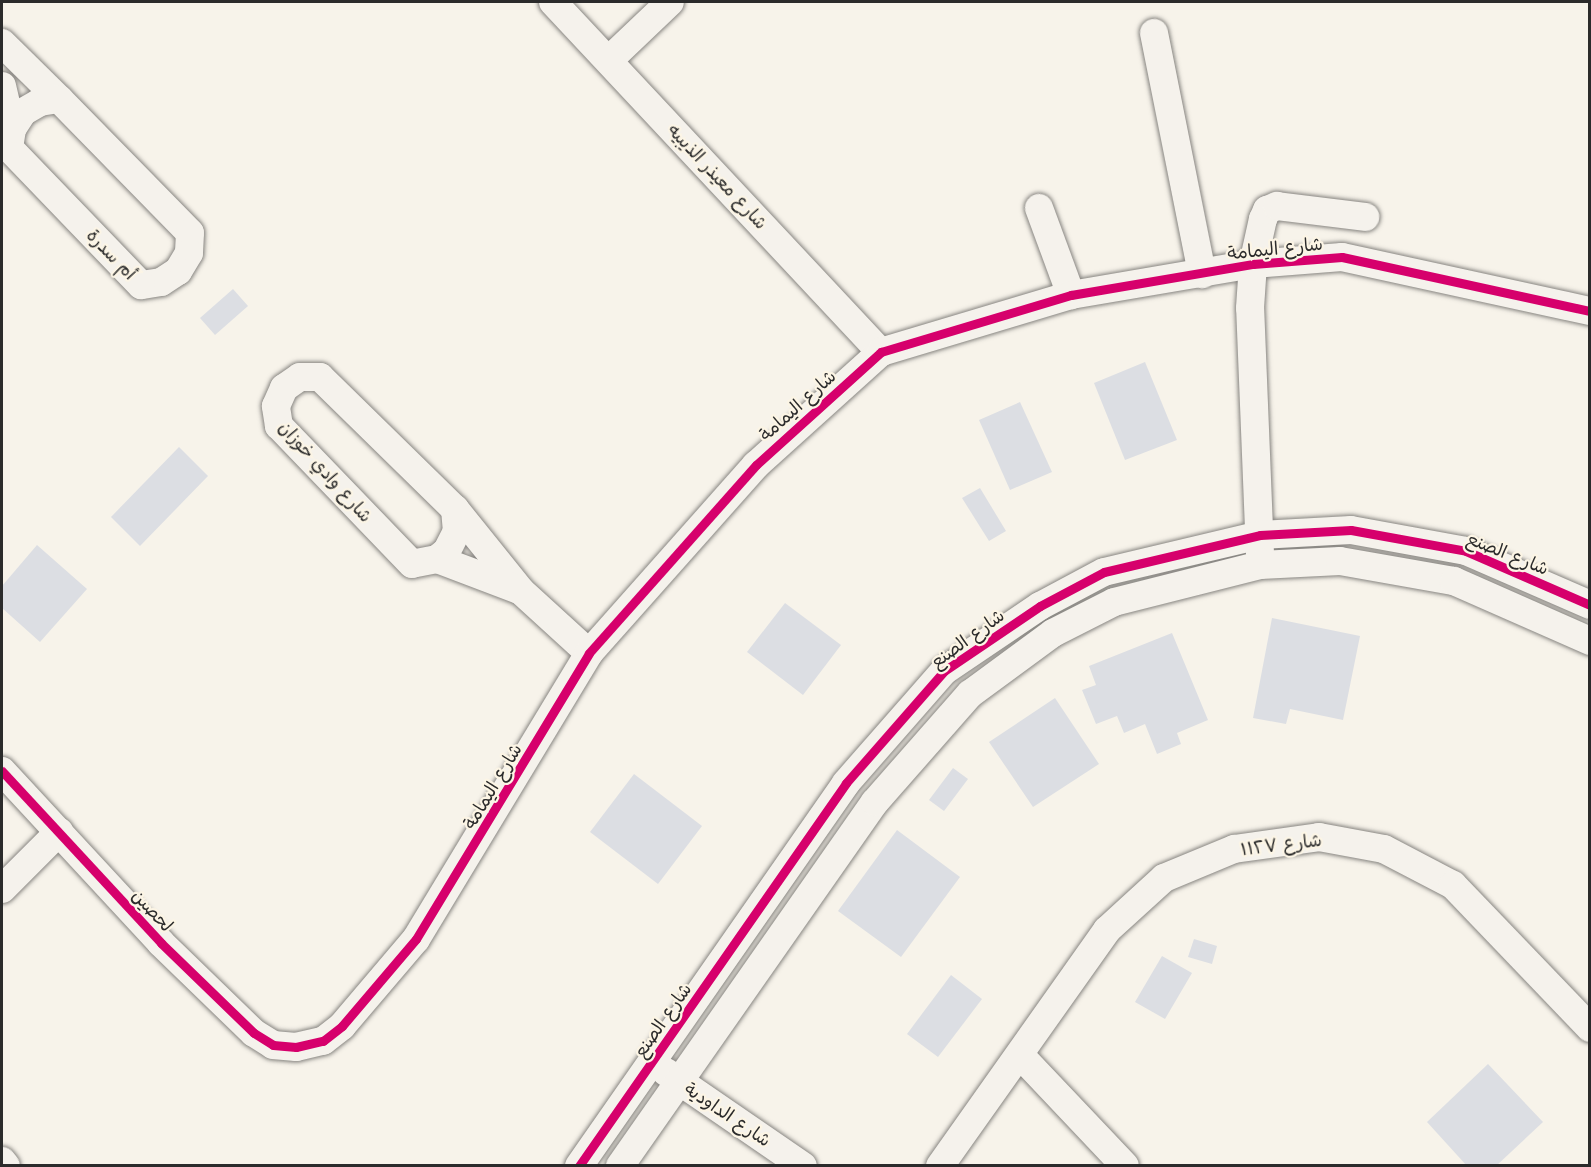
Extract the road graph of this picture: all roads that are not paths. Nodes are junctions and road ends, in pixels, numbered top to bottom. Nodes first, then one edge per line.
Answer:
1 (553, 2) edge
2 (670, 2) edge
3 (1154, 33) dead end
4 (2, 42) edge
5 (609, 60) junction
6 (2, 86) edge
7 (59, 99) junction
8 (12, 129) junction
9 (1039, 208) dead end
10 (1365, 217) dead end
11 (1253, 264) junction
12 (1202, 274) junction
13 (1071, 295) junction
14 (1590, 311) edge
15 (881, 352) junction
16 (455, 509) junction
17 (1260, 535) junction
18 (437, 559) junction
19 (1260, 565) junction
20 (521, 591) junction
21 (1590, 605) edge
22 (1590, 640) edge
23 (590, 653) junction
24 (2, 771) edge
25 (59, 832) junction
26 (2, 889) edge
27 (1590, 1028) edge
28 (296, 1047) joint
29 (1021, 1056) junction
30 (653, 1063) junction
31 (681, 1082) junction
32 (2, 1161) edge
33 (6, 1166) edge
34 (579, 1166) edge
35 (620, 1166) edge
36 (803, 1166) edge
37 (940, 1166) edge
38 (1125, 1166) edge

1 - 5 street, شارع معيذر الذيبيه
2 - 5 street
3 - 12 street
4 - 7 street, أم سدرة
5 - 15 street, شارع معيذر الذيبيه
6 - 8 street, أم سدرة
7 - 8 street
7 - 8 street, أم سدرة
9 - 13 street
10 - 11 street
11 - 12 street, شارع اليمامة
11 - 14 street, شارع اليمامة
11 - 17 street, شارع اليمامة
12 - 13 street, شارع اليمامة
13 - 15 street, شارع اليمامة
15 - 23 street, شارع اليمامة
16 - 18 street
16 - 18 street, شارع وادي خوزان
16 - 20 street, شارع وادي خوزان
17 - 19 street, شارع اليمامة
17 - 21 street, شارع الصنع
17 - 30 street, شارع الصنع
18 - 20 street, شارع وادي خوزان
19 - 22 street
19 - 31 street
20 - 23 street, شارع وادي خوزان
23 - 28 street, شارع اليمامة
24 - 25 street, لحصين
25 - 26 street
25 - 28 street, لحصين
27 - 29 street, شارع ١١٢٧
29 - 37 street, شارع ١١٢٧
29 - 38 street
30 - 31 street, شارع الداودية
30 - 34 street, شارع الصنع
31 - 35 street
31 - 36 street, شارع الداودية
32 - 33 street

